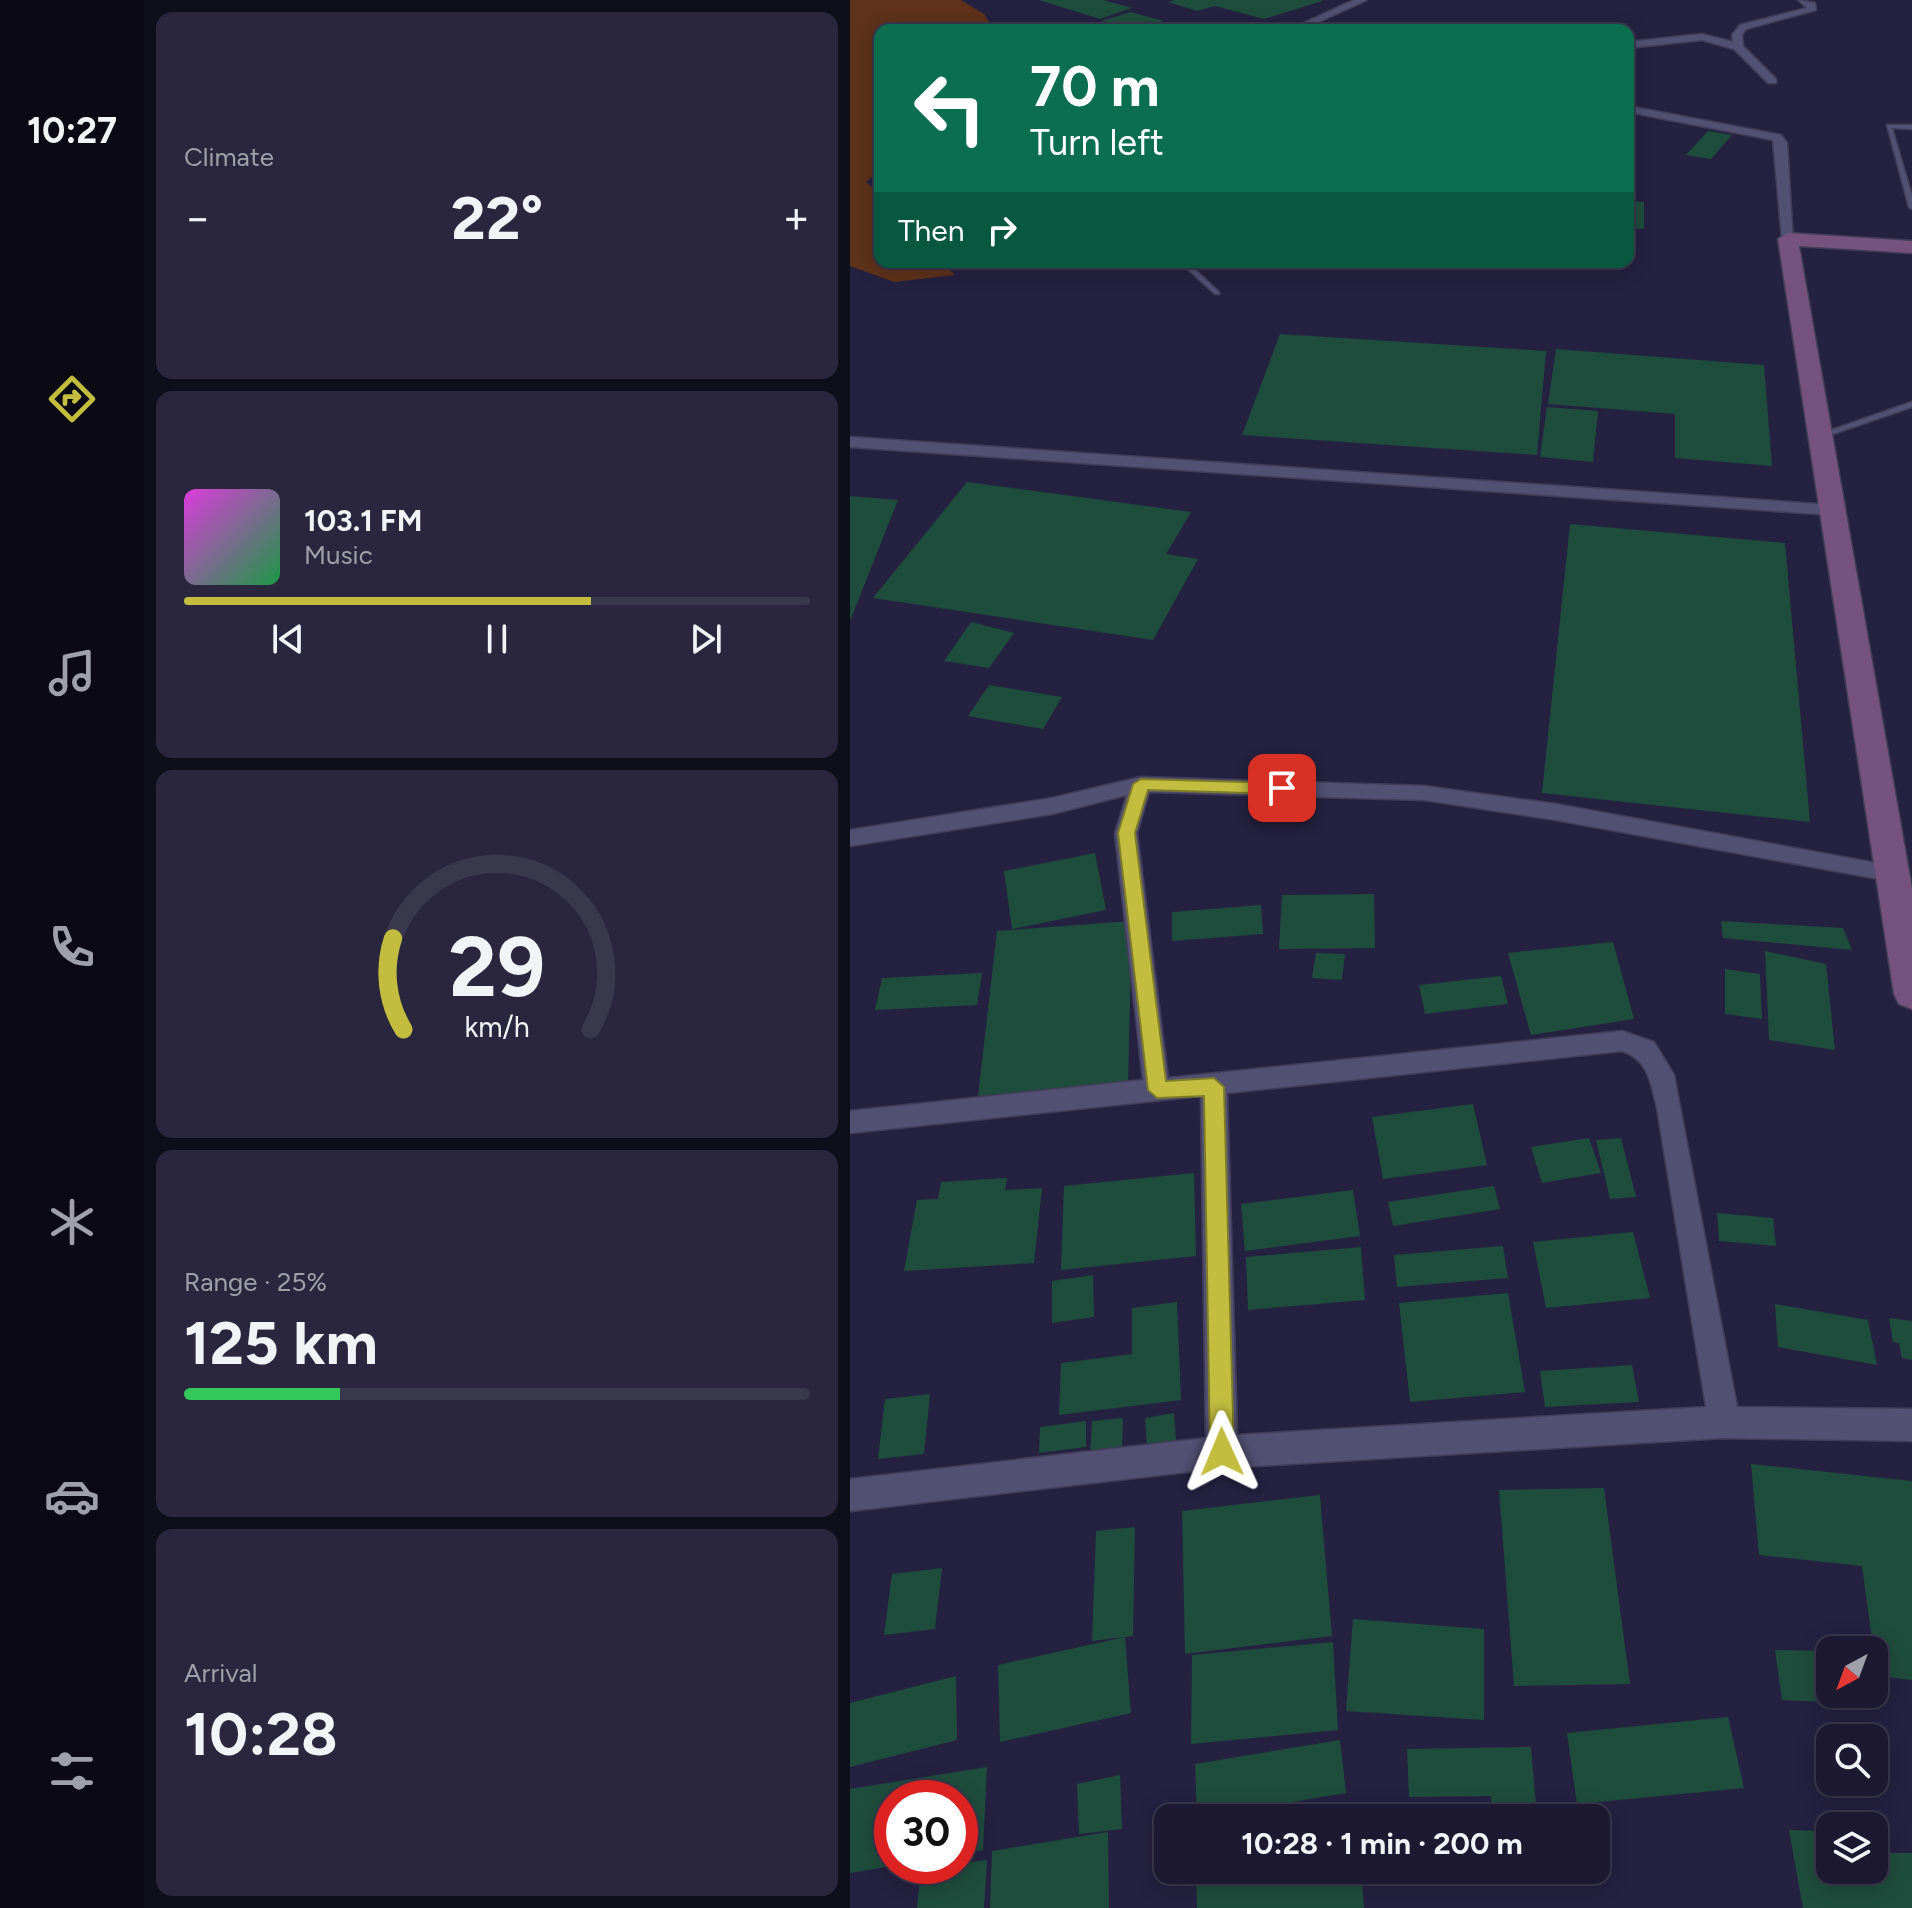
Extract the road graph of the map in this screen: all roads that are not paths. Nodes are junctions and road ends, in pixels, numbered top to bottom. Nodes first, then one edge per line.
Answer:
1 (1362, 0) edge
2 (1803, 0) edge
3 (1307, 24) edge
4 (1634, 44) edge
5 (1738, 47) junction
6 (1772, 81) dead end
7 (1634, 110) edge
8 (1912, 127) edge
9 (1912, 207) edge
10 (1788, 227) junction
11 (1852, 243) junction
12 (1912, 247) edge
13 (1791, 267) junction
14 (1190, 268) edge
15 (1217, 293) dead end
16 (1912, 404) edge
17 (1821, 435) junction
18 (850, 442) edge
19 (1833, 510) junction
20 (1141, 784) junction
21 (850, 838) edge
22 (1895, 874) junction
23 (1906, 923) edge
24 (1912, 994) edge
25 (1214, 1087) junction
26 (1157, 1090) junction
27 (850, 1122) edge
28 (1724, 1422) junction
29 (1912, 1425) edge
30 (1222, 1452) junction
31 (850, 1495) edge

1 - 3 street
2 - 5 street
4 - 5 street
5 - 6 street
7 - 10 street
8 - 9 lane
10 - 11 street
10 - 13 street
11 - 12 street
11 - 13 street
13 - 17 street
14 - 15 lane
16 - 17 lane
17 - 19 street
18 - 19 street
19 - 22 street
20 - 21 street
20 - 22 street
20 - 26 street
22 - 23 street
23 - 24 street
25 - 26 street
25 - 28 street
25 - 30 street
26 - 27 street
28 - 29 street
28 - 30 street
30 - 31 street

